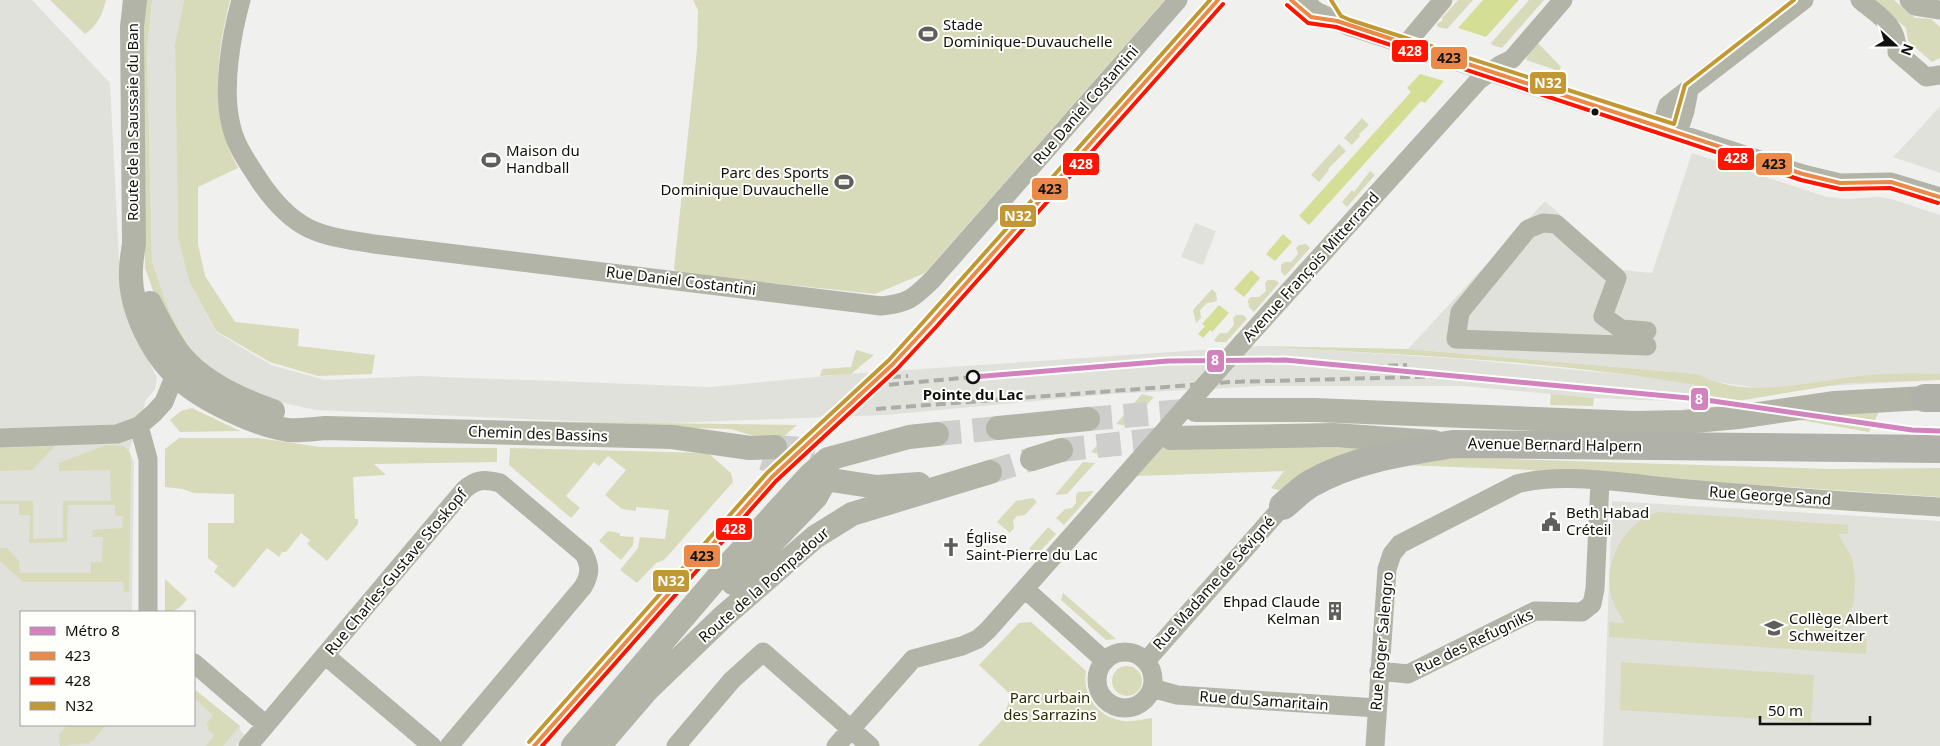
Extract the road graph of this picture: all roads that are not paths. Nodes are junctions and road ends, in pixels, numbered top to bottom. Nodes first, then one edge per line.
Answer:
1 (135, 0) edge
2 (241, 0) edge
3 (1178, 0) edge
4 (1303, 0) edge
5 (1323, 0) edge
6 (1444, 0) edge
7 (1563, 0) edge
8 (1804, 0) edge
9 (1860, 0) edge
10 (1909, 0) edge
11 (1940, 10) edge
12 (1337, 21) junction
13 (1406, 44) junction
14 (1489, 72) junction
15 (1940, 75) edge
16 (1669, 130) junction
17 (1940, 197) edge
18 (1647, 338) joint
19 (193, 378) junction
20 (1932, 398) edge
21 (1196, 410) tunnel mouth
22 (1088, 419) tunnel mouth
23 (139, 426) junction
24 (998, 428) tunnel mouth
25 (937, 434) tunnel mouth
26 (0, 438) edge
27 (1171, 438) tunnel mouth
28 (1453, 444) junction
29 (1940, 449) edge
30 (1061, 450) tunnel mouth
31 (763, 451) tunnel mouth
32 (1032, 459) tunnel mouth
33 (815, 467) junction
34 (990, 472) tunnel mouth
35 (963, 480) junction
36 (1600, 482) junction
37 (1283, 506) joint
38 (1940, 507) edge
39 (1025, 589) junction
40 (148, 611) edge
41 (326, 656) junction
42 (1105, 661) junction
43 (1146, 661) junction
44 (195, 664) edge
45 (1379, 671) junction
46 (1152, 688) junction
47 (1377, 708) junction
48 (266, 725) junction
49 (850, 730) junction
50 (248, 746) edge
51 (432, 746) edge
52 (449, 746) edge
53 (573, 746) edge
54 (592, 746) edge
55 (598, 746) edge
56 (676, 746) edge
57 (836, 746) edge
58 (870, 746) edge
59 (1375, 746) edge

1 - 19 main road, Route de la Saussaie du Ban
2 - 3 street, Rue Daniel Costantini
4 - 12 street
5 - 12 street
6 - 13 street
7 - 14 street, Avenue François Mitterrand
8 - 16 street
9 - 15 street
10 - 11 street
12 - 13 street
13 - 14 street
14 - 16 street
14 - 39 street, Avenue François Mitterrand, bridge
16 - 17 street
18 - 18 street
19 - 23 street
19 - 31 main road, Chemin des Bassins
20 - 21 main road, Avenue Bernard Halpern
22 - 24 main road
23 - 26 street
23 - 40 street
25 - 33 main road
27 - 28 main road, Avenue Bernard Halpern
28 - 29 highway, Avenue Bernard Halpern
28 - 37 highway
30 - 32 main road
33 - 35 main road
33 - 53 main road, Route de la Pompadour
33 - 54 main road
34 - 35 main road
35 - 55 main road, Route de la Pompadour
36 - 38 street, Rue George Sand
36 - 45 street, Rue Roger Salengro
36 - 45 street, Rue des Refugniks
37 - 43 street, Rue Madame de Sévigné
39 - 42 street
39 - 49 street, Avenue François Mitterrand
41 - 48 street, Rue Charles-Gustave Stoskopf
41 - 51 street
41 - 52 street, Rue Charles-Gustave Stoskopf
42 - 43 street
42 - 46 street
43 - 46 street
44 - 48 street
45 - 47 street, Rue Roger Salengro
46 - 47 street, Rue du Samaritain
47 - 59 street, Rue Roger Salengro
48 - 50 street, Rue Charles-Gustave Stoskopf
49 - 56 street
49 - 57 street, Avenue François Mitterrand
49 - 58 street

